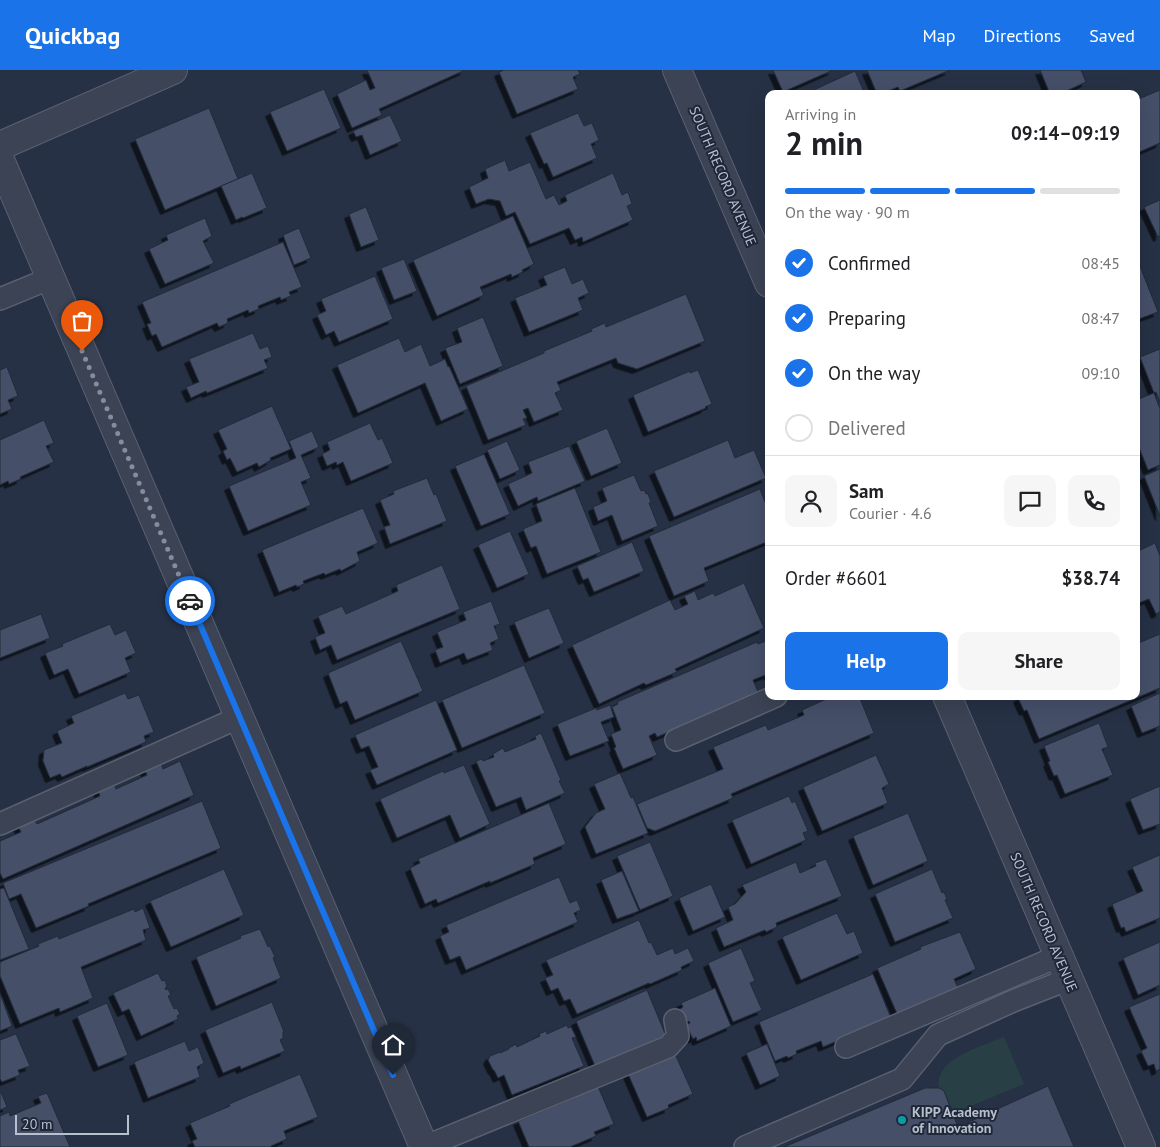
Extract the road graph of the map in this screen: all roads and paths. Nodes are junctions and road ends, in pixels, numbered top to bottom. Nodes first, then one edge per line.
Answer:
1 (173, 70) edge
2 (677, 70) edge
3 (0, 146) edge
4 (0, 160) edge
5 (765, 274) edge
6 (51, 278) junction
7 (0, 299) edge
8 (767, 700) edge
9 (949, 700) edge
10 (240, 717) junction
11 (676, 740) dead end
12 (0, 824) edge
13 (1064, 967) junction
14 (675, 1020) dead end
15 (846, 1046) dead end
16 (424, 1147) edge
17 (745, 1147) edge
18 (1141, 1147) edge

1 - 3 street
2 - 5 street, SOUTH RECORD AVENUE
4 - 6 street
6 - 7 lane
6 - 10 street
8 - 11 lane
9 - 13 street, SOUTH RECORD AVENUE
10 - 12 lane
10 - 16 street
13 - 15 lane
13 - 17 lane
13 - 18 street, SOUTH RECORD AVENUE
14 - 16 lane

